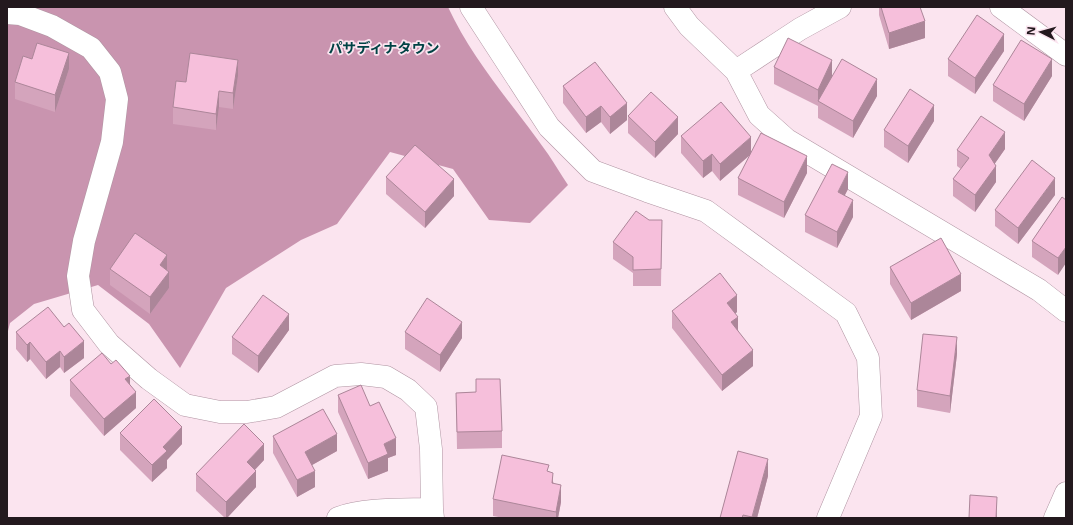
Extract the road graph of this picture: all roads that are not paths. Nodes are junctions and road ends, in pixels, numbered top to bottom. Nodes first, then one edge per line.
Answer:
1 (471, 7) edge
2 (675, 7) edge
3 (840, 7) edge
4 (1001, 7) edge
5 (7, 13) edge
6 (1066, 55) edge
7 (736, 71) junction
8 (1066, 311) edge
9 (1066, 492) edge
10 (433, 514) edge
11 (338, 518) edge
12 (828, 518) edge
13 (1055, 518) edge

1 - 12 street
2 - 7 street
3 - 7 street
4 - 6 street
5 - 10 street
7 - 8 street
9 - 13 street
10 - 11 street

